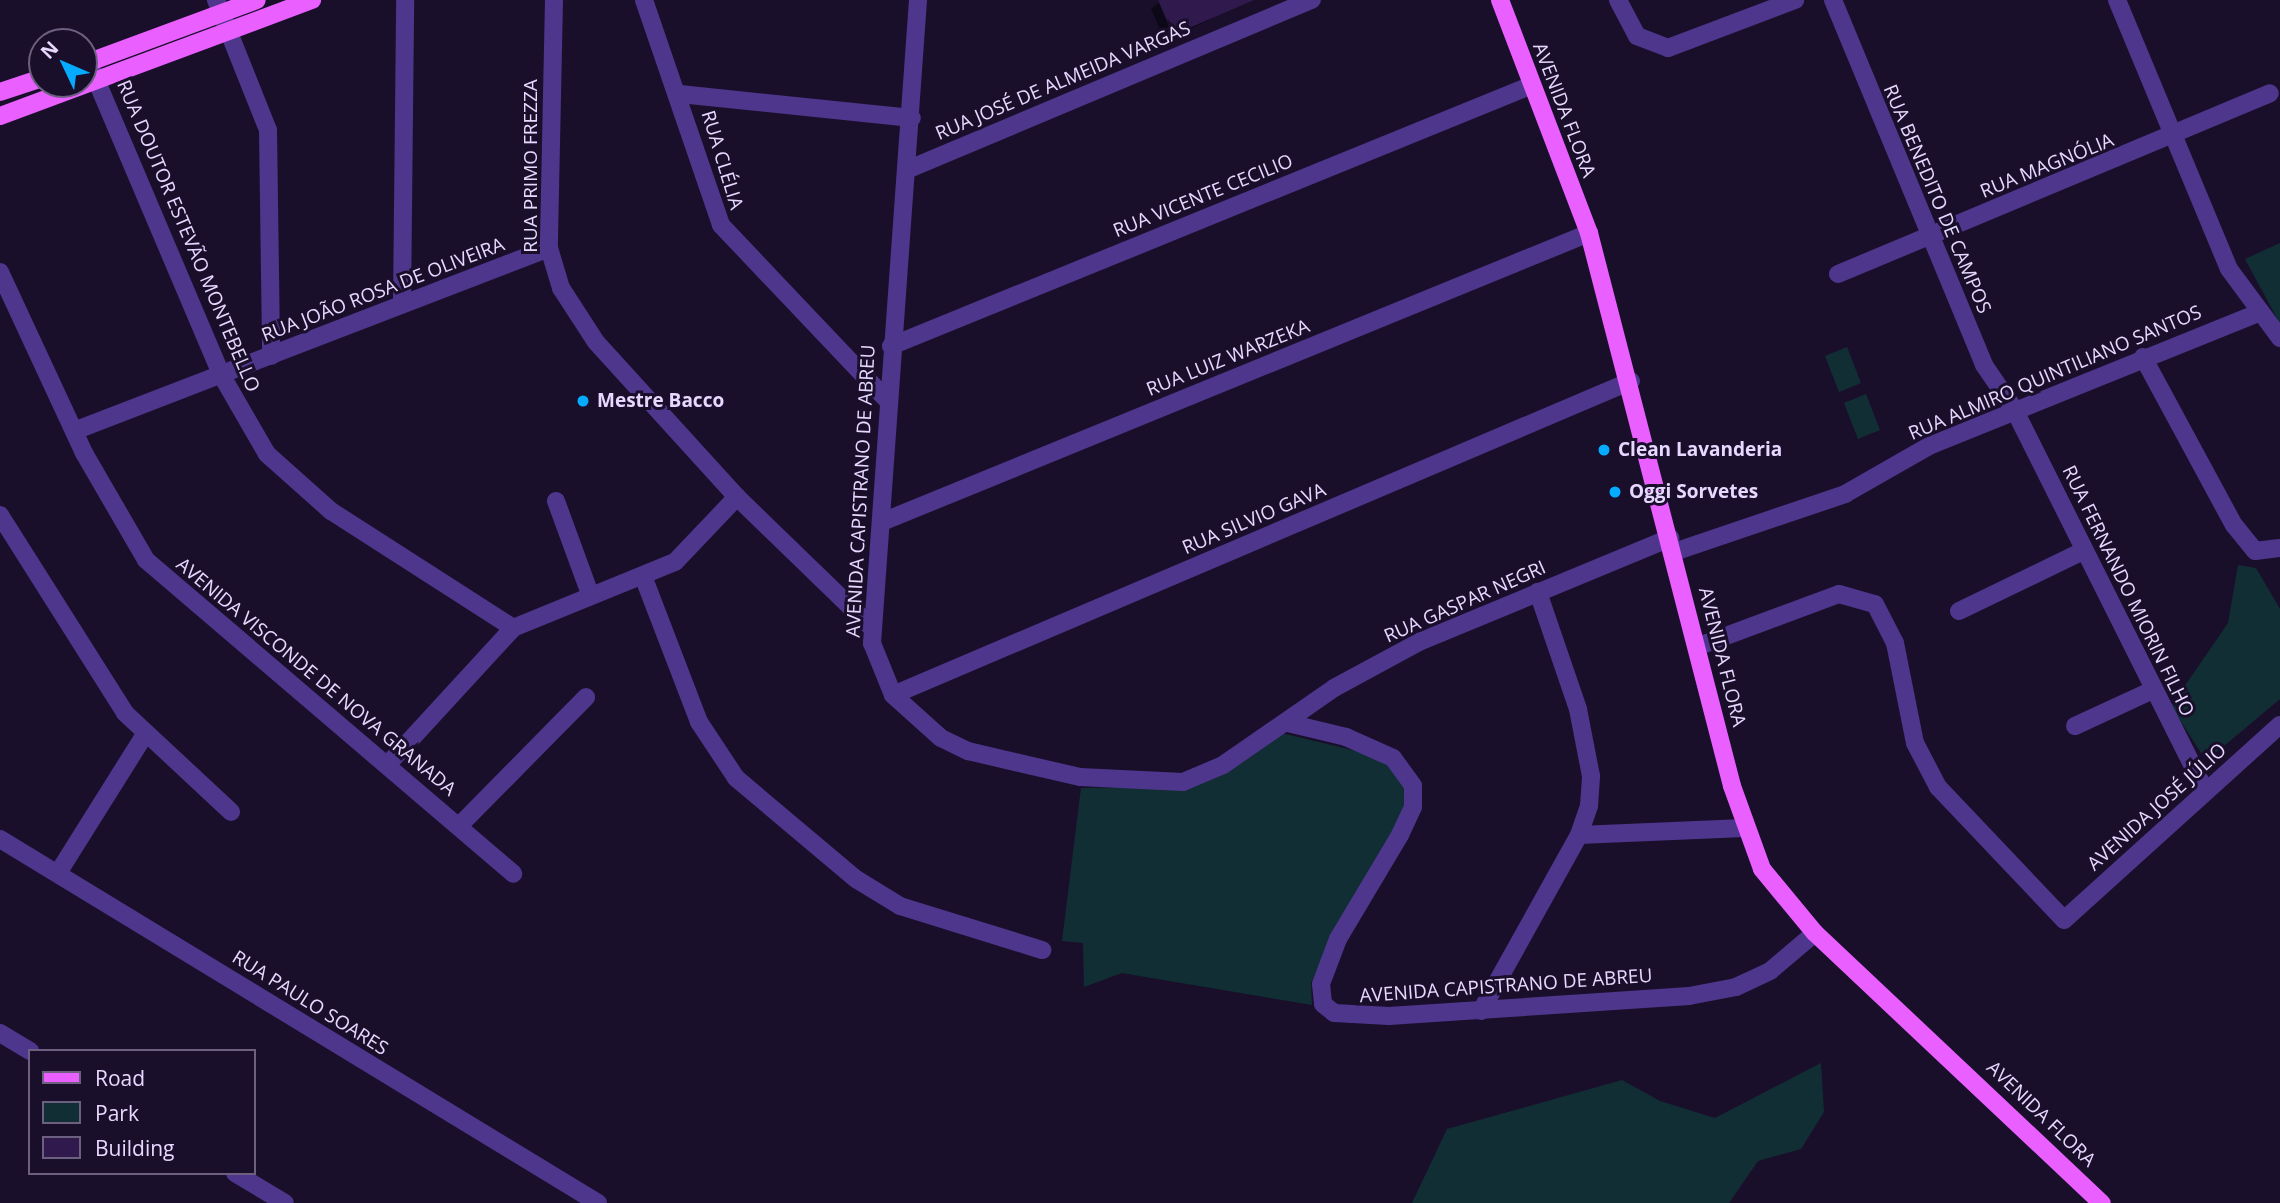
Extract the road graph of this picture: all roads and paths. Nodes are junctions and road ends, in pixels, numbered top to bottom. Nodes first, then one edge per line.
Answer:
1 (257, 0) edge
2 (312, 0) edge
3 (405, 0) edge
4 (554, 0) edge
5 (644, 0) edge
6 (918, 0) edge
7 (1312, 0) edge
8 (1500, 0) edge
9 (1618, 0) edge
10 (1795, 0) edge
11 (1833, 0) edge
12 (2117, 0) edge
13 (219, 6) edge
14 (230, 30) junction
15 (98, 58) edge
16 (99, 81) junction
17 (28, 83) edge
18 (1532, 85) junction
19 (0, 92) edge
20 (2270, 93) dead end
21 (680, 94) junction
22 (0, 116) edge
23 (912, 118) junction
24 (2173, 137) junction
25 (909, 169) junction
26 (1589, 233) junction
27 (1927, 236) junction
28 (550, 248) junction
29 (0, 272) edge
30 (1838, 274) dead end
31 (402, 304) junction
32 (2259, 313) junction
33 (2280, 338) edge
34 (891, 346) junction
35 (271, 356) junction
36 (2143, 357) junction
37 (222, 376) junction
38 (1631, 381) junction
39 (886, 399) junction
40 (2014, 409) junction
41 (74, 431) junction
42 (737, 497) junction
43 (556, 501) dead end
44 (0, 514) edge
45 (882, 522) junction
46 (1672, 545) junction
47 (2280, 548) edge
48 (2083, 551) junction
49 (643, 576) junction
50 (1538, 592) junction
51 (590, 594) junction
52 (1959, 611) dead end
53 (513, 628) junction
54 (872, 628) junction
55 (1699, 646) junction
56 (2152, 690) junction
57 (893, 695) junction
58 (586, 697) dead end
59 (1288, 723) junction
60 (2280, 725) edge
61 (2075, 726) dead end
62 (144, 736) junction
63 (389, 763) junction
64 (2204, 790) junction
65 (231, 812) dead end
66 (459, 826) junction
67 (1744, 828) junction
68 (1579, 835) junction
69 (0, 839) edge
70 (58, 873) junction
71 (513, 874) dead end
72 (1815, 933) junction
73 (1042, 950) dead end
74 (1481, 1011) junction
75 (0, 1033) edge
76 (28, 1050) edge
77 (238, 1175) edge
78 (285, 1203) edge
79 (598, 1203) edge
80 (2102, 1203) edge

1 - 13 main road
2 - 14 main road
3 - 31 street
4 - 28 street, RUA PRIMO FREZZA
5 - 21 street, RUA CLÉLIA
6 - 23 street, AVENIDA CAPISTRANO DE ABREU
7 - 25 street, RUA JOSÉ DE ALMEIDA VARGAS
8 - 18 main road, AVENIDA FLORA
9 - 10 street
11 - 27 street, RUA BENEDITO DE CAMPOS
12 - 24 street
13 - 14 street
13 - 15 main road
14 - 16 main road
14 - 35 street
16 - 22 main road
16 - 37 street, RUA DOUTOR ESTEVÃO MONTEBELLO
17 - 19 main road
18 - 26 main road, AVENIDA FLORA
18 - 34 street, RUA VICENTE CECILIO
20 - 24 street, RUA MAGNÓLIA
21 - 23 street
21 - 39 street, RUA CLÉLIA
23 - 25 street, AVENIDA CAPISTRANO DE ABREU
24 - 27 street, RUA MAGNÓLIA
24 - 32 street
25 - 34 street, AVENIDA CAPISTRANO DE ABREU
26 - 38 main road, AVENIDA FLORA
26 - 45 street, RUA LUIZ WARZEKA
27 - 30 street, RUA MAGNÓLIA
27 - 40 street, RUA BENEDITO DE CAMPOS
28 - 31 street, RUA JOÃO ROSA DE OLIVEIRA
28 - 42 street, RUA PRIMO FREZZA
29 - 41 street, AVENIDA VISCONDE DE NOVA GRANADA
31 - 35 street, RUA JOÃO ROSA DE OLIVEIRA
32 - 33 street
32 - 36 street, RUA ALMIRO QUINTILIANO SANTOS
34 - 39 street, AVENIDA CAPISTRANO DE ABREU
35 - 37 street, RUA JOÃO ROSA DE OLIVEIRA
36 - 40 street, RUA ALMIRO QUINTILIANO SANTOS
36 - 47 street
37 - 41 street, RUA JOÃO ROSA DE OLIVEIRA
37 - 53 street, RUA DOUTOR ESTEVÃO MONTEBELLO
38 - 46 main road, AVENIDA FLORA
38 - 57 street, RUA SILVIO GAVA
39 - 45 street, AVENIDA CAPISTRANO DE ABREU
40 - 46 street, RUA ALMIRO QUINTILIANO SANTOS
40 - 48 street, RUA FERNANDO MIORIN FILHO
41 - 63 street, AVENIDA VISCONDE DE NOVA GRANADA
42 - 49 street
42 - 54 street, RUA PRIMO FREZZA
43 - 51 street
44 - 62 street
45 - 54 street, AVENIDA CAPISTRANO DE ABREU
46 - 50 street, RUA GASPAR NEGRI
46 - 55 main road, AVENIDA FLORA
48 - 52 street
48 - 56 street, RUA FERNANDO MIORIN FILHO
49 - 51 street
49 - 73 street
50 - 59 street, RUA GASPAR NEGRI
50 - 68 street
51 - 53 street
53 - 63 street
54 - 57 street, AVENIDA CAPISTRANO DE ABREU
55 - 64 street, AVENIDA JOSÉ JÚLIO
55 - 67 main road, AVENIDA FLORA
56 - 61 street
56 - 64 street, RUA FERNANDO MIORIN FILHO
57 - 59 street, AVENIDA CAPISTRANO DE ABREU
58 - 66 street
59 - 74 street, AVENIDA CAPISTRANO DE ABREU
60 - 64 street, AVENIDA JOSÉ JÚLIO
62 - 65 street
62 - 70 street
63 - 66 street, AVENIDA VISCONDE DE NOVA GRANADA
66 - 71 street, AVENIDA VISCONDE DE NOVA GRANADA
67 - 68 street
67 - 72 main road, AVENIDA FLORA
68 - 74 street
69 - 70 street, RUA PAULO SOARES
70 - 79 street, RUA PAULO SOARES
72 - 74 street, AVENIDA CAPISTRANO DE ABREU
72 - 80 main road, AVENIDA FLORA
75 - 76 street
77 - 78 street

